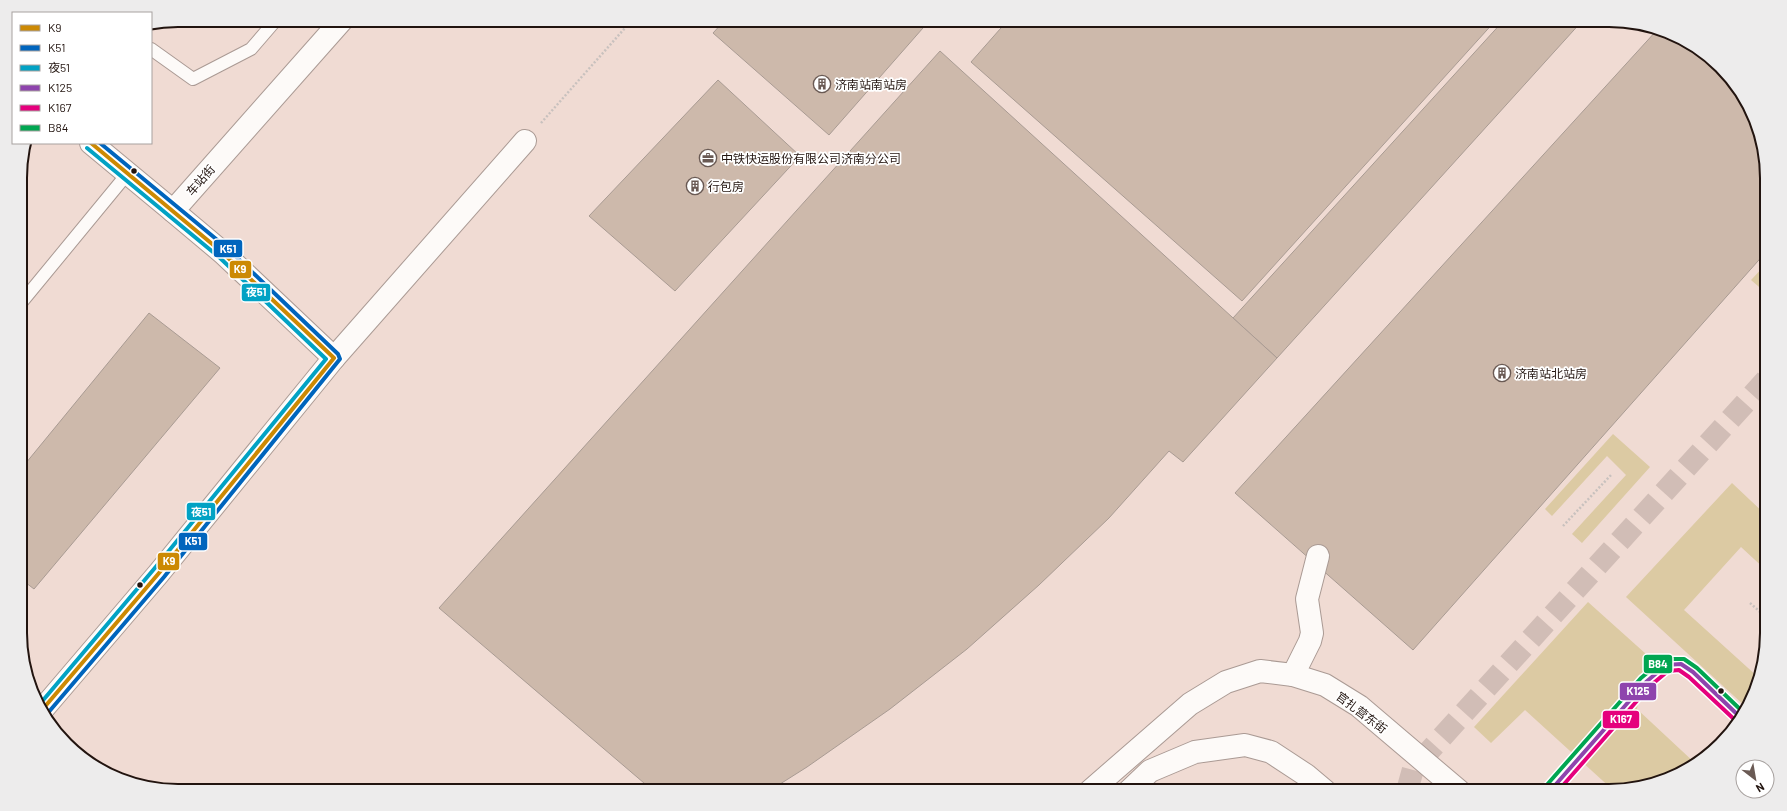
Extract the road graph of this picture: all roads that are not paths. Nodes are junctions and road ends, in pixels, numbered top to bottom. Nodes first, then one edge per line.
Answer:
1 (270, 27) edge
2 (336, 27) edge
3 (152, 50) edge
4 (525, 141) road end
5 (92, 144) edge
6 (128, 173) junction
7 (173, 211) junction
8 (27, 297) edge
9 (334, 358) junction
10 (1318, 556) dead end
11 (1293, 675) junction
12 (46, 706) edge
13 (1098, 784) edge
14 (1136, 784) edge
15 (1317, 784) edge
16 (1451, 784) edge

1 - 3 lane
2 - 7 street, 车站街
4 - 9 street
5 - 6 street
6 - 7 street
6 - 8 lane
7 - 9 street
9 - 12 street
10 - 11 street
11 - 13 street, 官扎营东街
11 - 16 street, 官扎营东街
14 - 15 street

